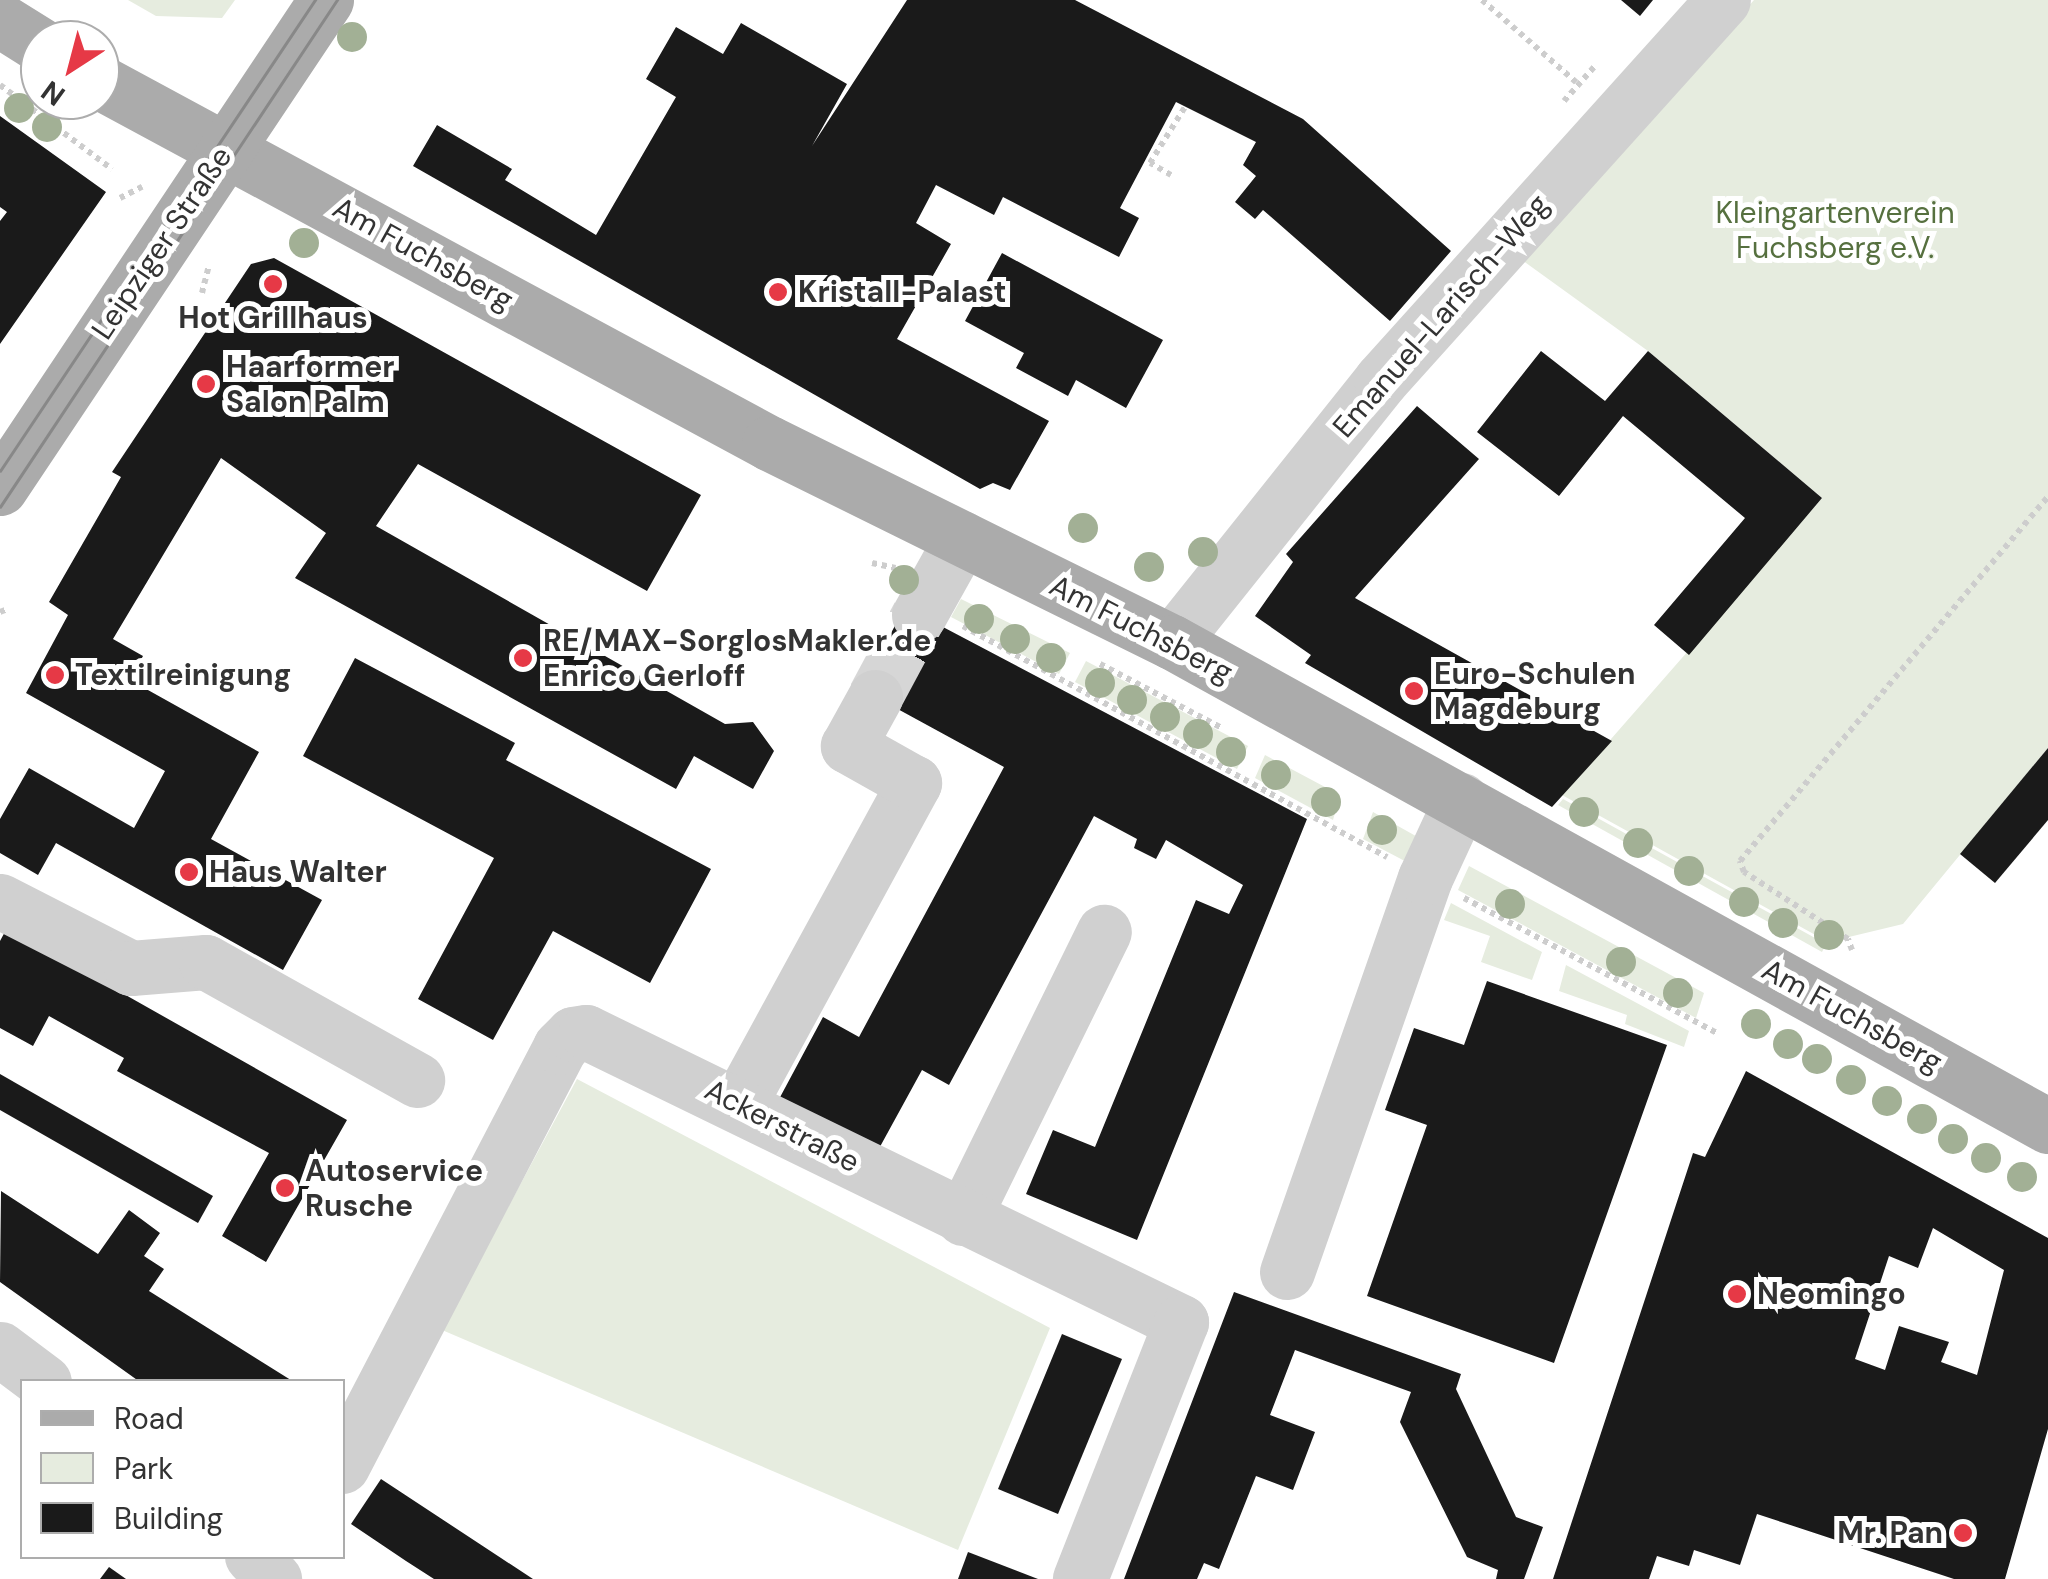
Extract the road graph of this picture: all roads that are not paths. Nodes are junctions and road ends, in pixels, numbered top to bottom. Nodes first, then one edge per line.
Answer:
1 (326, 0) edge
2 (1723, 0) edge
3 (120, 92) edge
4 (226, 148) junction
5 (0, 488) edge
6 (962, 538) junction
7 (922, 610) tunnel mouth
8 (1172, 642) junction
9 (875, 697) tunnel mouth
10 (1461, 800) junction
11 (0, 901) edge
12 (1104, 932) dead end
13 (417, 1080) dead end
14 (740, 1104) junction
15 (2048, 1126) edge
16 (963, 1218) junction
17 (1287, 1272) dead end
18 (0, 1349) edge
19 (40, 1379) edge
20 (345, 1460) edge
21 (255, 1559) edge
22 (274, 1579) edge
23 (1080, 1579) edge

1 - 4 main road, Leipziger Straße
2 - 8 street, Emanuel-Larisch-Weg
3 - 4 main road, Am Fuchsberg
4 - 5 main road, Leipziger Straße
4 - 6 main road, Am Fuchsberg
6 - 7 street
6 - 8 main road, Am Fuchsberg
8 - 10 main road, Am Fuchsberg
9 - 14 street
10 - 15 main road, Am Fuchsberg
10 - 17 street
11 - 13 street
12 - 16 street
14 - 16 street, Ackerstraße
14 - 20 street, Ackerstraße
16 - 23 street, Ackerstraße
18 - 19 street
21 - 22 street

